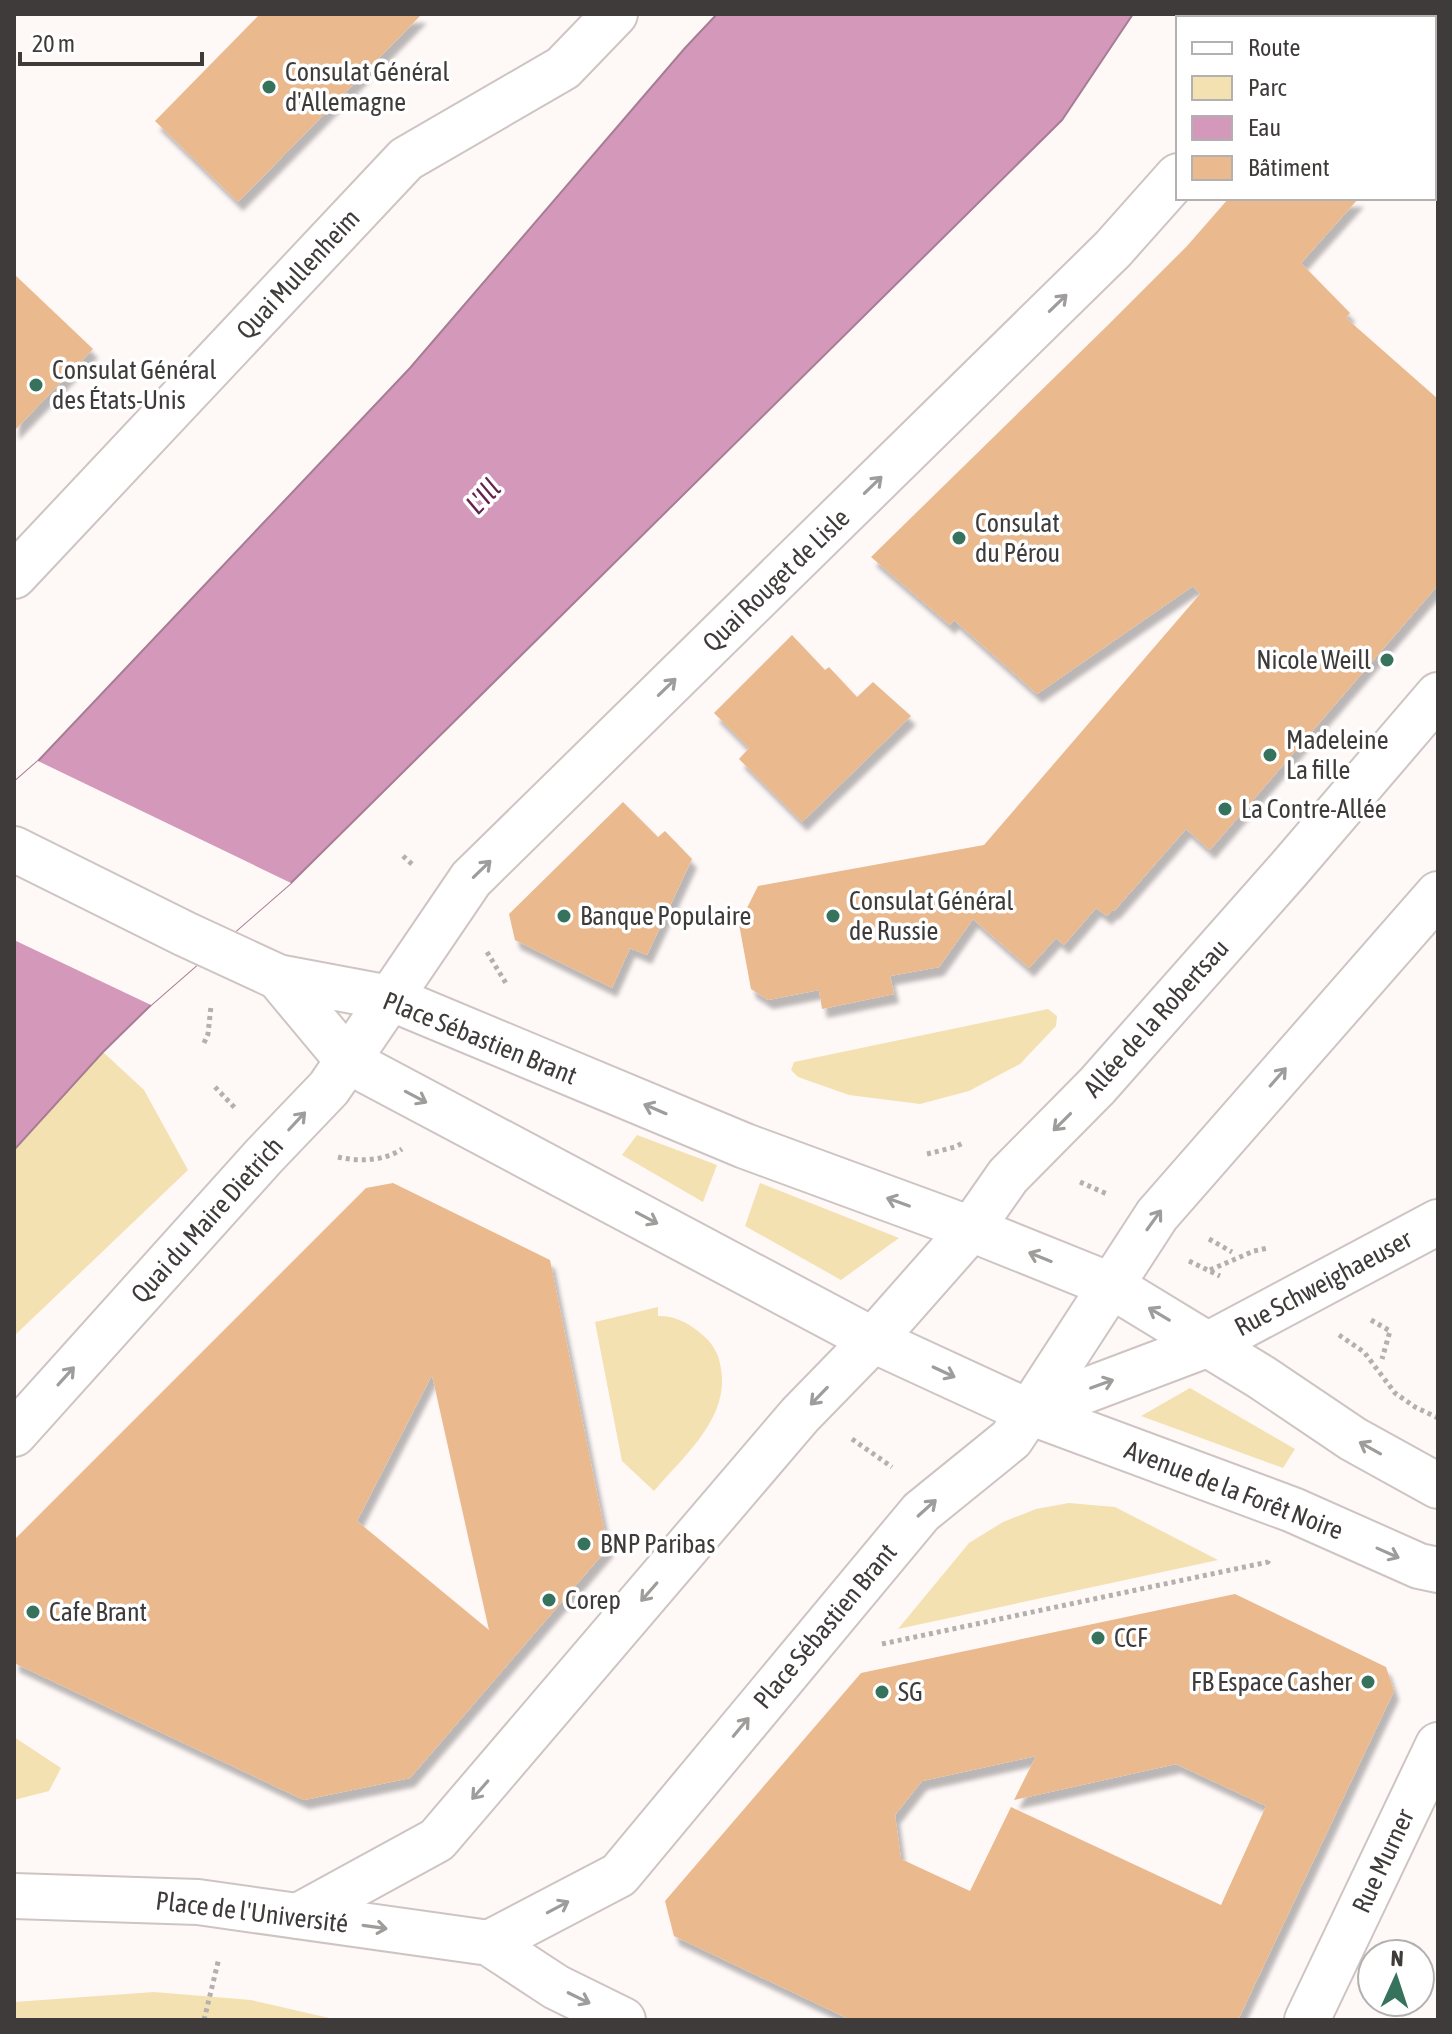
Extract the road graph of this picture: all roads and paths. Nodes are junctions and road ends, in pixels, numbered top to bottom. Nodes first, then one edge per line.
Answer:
1 (615, 14) edge
2 (1176, 178) edge
3 (14, 576) edge
4 (1438, 695) edge
5 (14, 849) edge
6 (1438, 894) edge
7 (278, 977) junction
8 (390, 998) junction
9 (348, 1061) junction
10 (215, 1087) dead end
11 (233, 1107) dead end
12 (404, 1148) dead end
13 (329, 1155) dead end
14 (1076, 1181) dead end
15 (1113, 1197) dead end
16 (1438, 1222) edge
17 (971, 1229) junction
18 (1187, 1260) dead end
19 (1232, 1282) dead end
20 (1110, 1285) junction
21 (1330, 1329) dead end
22 (873, 1340) junction
23 (1209, 1344) junction
24 (1029, 1412) junction
25 (1438, 1418) edge
26 (841, 1431) dead end
27 (14, 1434) edge
28 (897, 1471) dead end
29 (1438, 1486) edge
30 (1273, 1551) dead end
31 (1438, 1570) edge
32 (873, 1646) dead end
33 (1438, 1745) edge
34 (14, 1896) edge
35 (298, 1916) junction
36 (489, 1943) junction
37 (623, 2020) edge
38 (1307, 2020) edge

1 - 3 street, Quai Mullenheim
8 -> 2 street, Quai Rouget de Lisle
4 -> 17 street, Allée de la Robertsau
5 - 7 street
20 -> 6 street
7 - 8 street, Place Sébastien Brant
7 - 9 street
8 - 9 street, Quai du Maire Dietrich
17 -> 8 street, Place Sébastien Brant
9 -> 22 street
27 -> 9 street, Quai du Maire Dietrich
10 - 11 path
12 - 13 path
14 - 15 path
16 - 23 street, Rue Schweighaeuser
20 -> 17 street, Place Sébastien Brant
17 - 22 street, Allée de la Robertsau
18 - 19 path
23 -> 20 street
20 - 24 street
21 - 25 path
22 -> 24 street
22 -> 35 street
24 -> 23 street, Rue Schweighaeuser
29 -> 23 street
24 -> 31 street, Avenue de la Forêt Noire
36 -> 24 street, Place Sébastien Brant
26 - 28 path
30 - 32 path
33 - 38 street, Rue Murner
34 - 35 street, Place de l'Université
35 -> 36 street, Place de l'Université
36 -> 37 street

